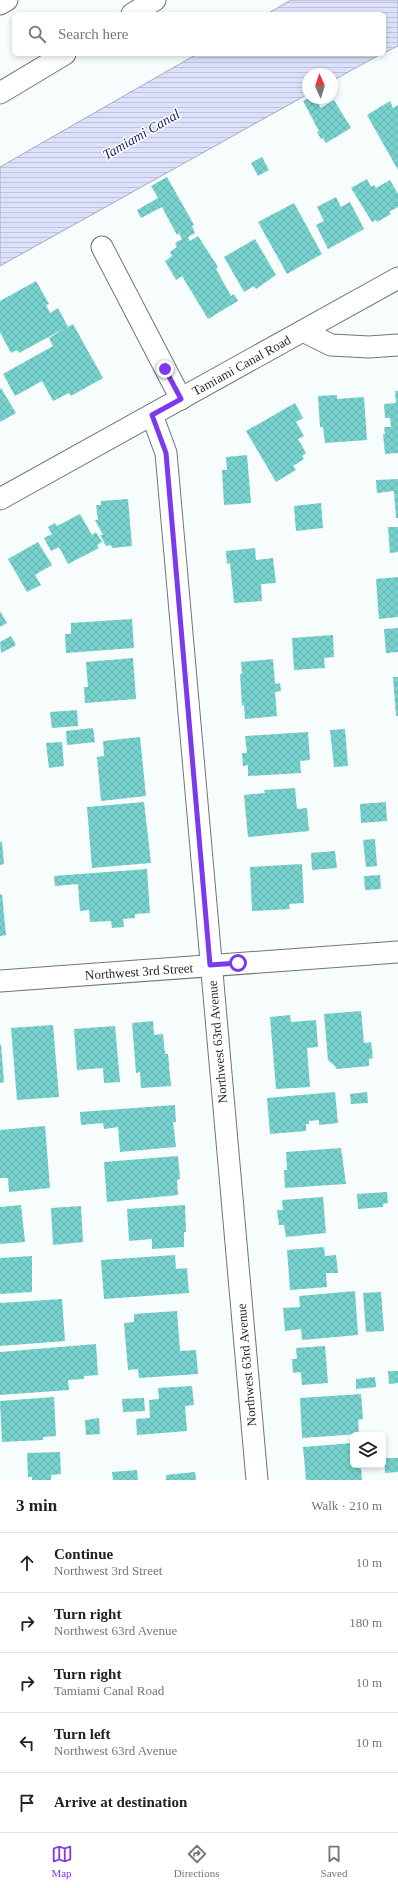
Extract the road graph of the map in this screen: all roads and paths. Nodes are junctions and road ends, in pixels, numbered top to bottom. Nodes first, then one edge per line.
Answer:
1 (7, 0) edge
2 (155, 0) edge
3 (0, 4) edge
4 (135, 12) edge
5 (62, 56) edge
6 (0, 93) edge
7 (102, 247) dead end
8 (398, 278) edge
9 (303, 331) junction
10 (398, 346) edge
11 (181, 399) junction
12 (152, 415) junction
13 (0, 499) edge
14 (398, 952) edge
15 (210, 965) junction
16 (0, 981) edge
17 (257, 1480) edge

1 - 3 street
2 - 4 street
5 - 6 street
7 - 11 street
8 - 9 street, Tamiami Canal Road
9 - 10 street
9 - 11 street, Tamiami Canal Road
11 - 12 street, Tamiami Canal Road
12 - 13 street, Tamiami Canal Road
12 - 15 street, Northwest 63rd Avenue
14 - 15 street, Northwest 3rd Street
15 - 16 street, Northwest 3rd Street
15 - 17 street, Northwest 63rd Avenue

